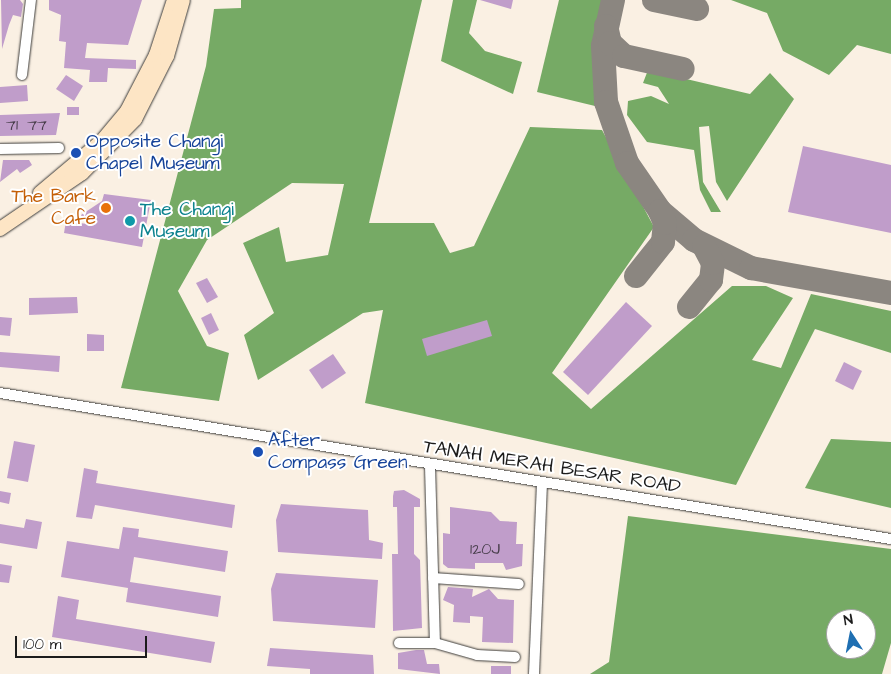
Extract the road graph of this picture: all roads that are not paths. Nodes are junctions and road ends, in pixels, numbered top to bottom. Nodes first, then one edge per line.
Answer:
1 (31, 0) edge
2 (174, 0) edge
3 (183, 0) edge
4 (22, 75) dead end
5 (0, 148) edge
6 (59, 148) dead end
7 (0, 219) edge
8 (0, 229) edge
9 (0, 393) edge
10 (430, 466) junction
11 (542, 485) junction
12 (891, 539) edge
13 (433, 578) junction
14 (519, 584) dead end
15 (399, 643) dead end
16 (435, 643) junction
17 (515, 658) dead end
18 (534, 674) edge

1 - 4 street
2 - 7 street
3 - 8 street
5 - 6 street
9 - 10 street, TANAH MERAH BESAR ROAD
10 - 11 street, TANAH MERAH BESAR ROAD
10 - 13 street
11 - 12 street, TANAH MERAH BESAR ROAD
11 - 18 street
13 - 14 street
13 - 16 street
15 - 16 street
16 - 17 street

